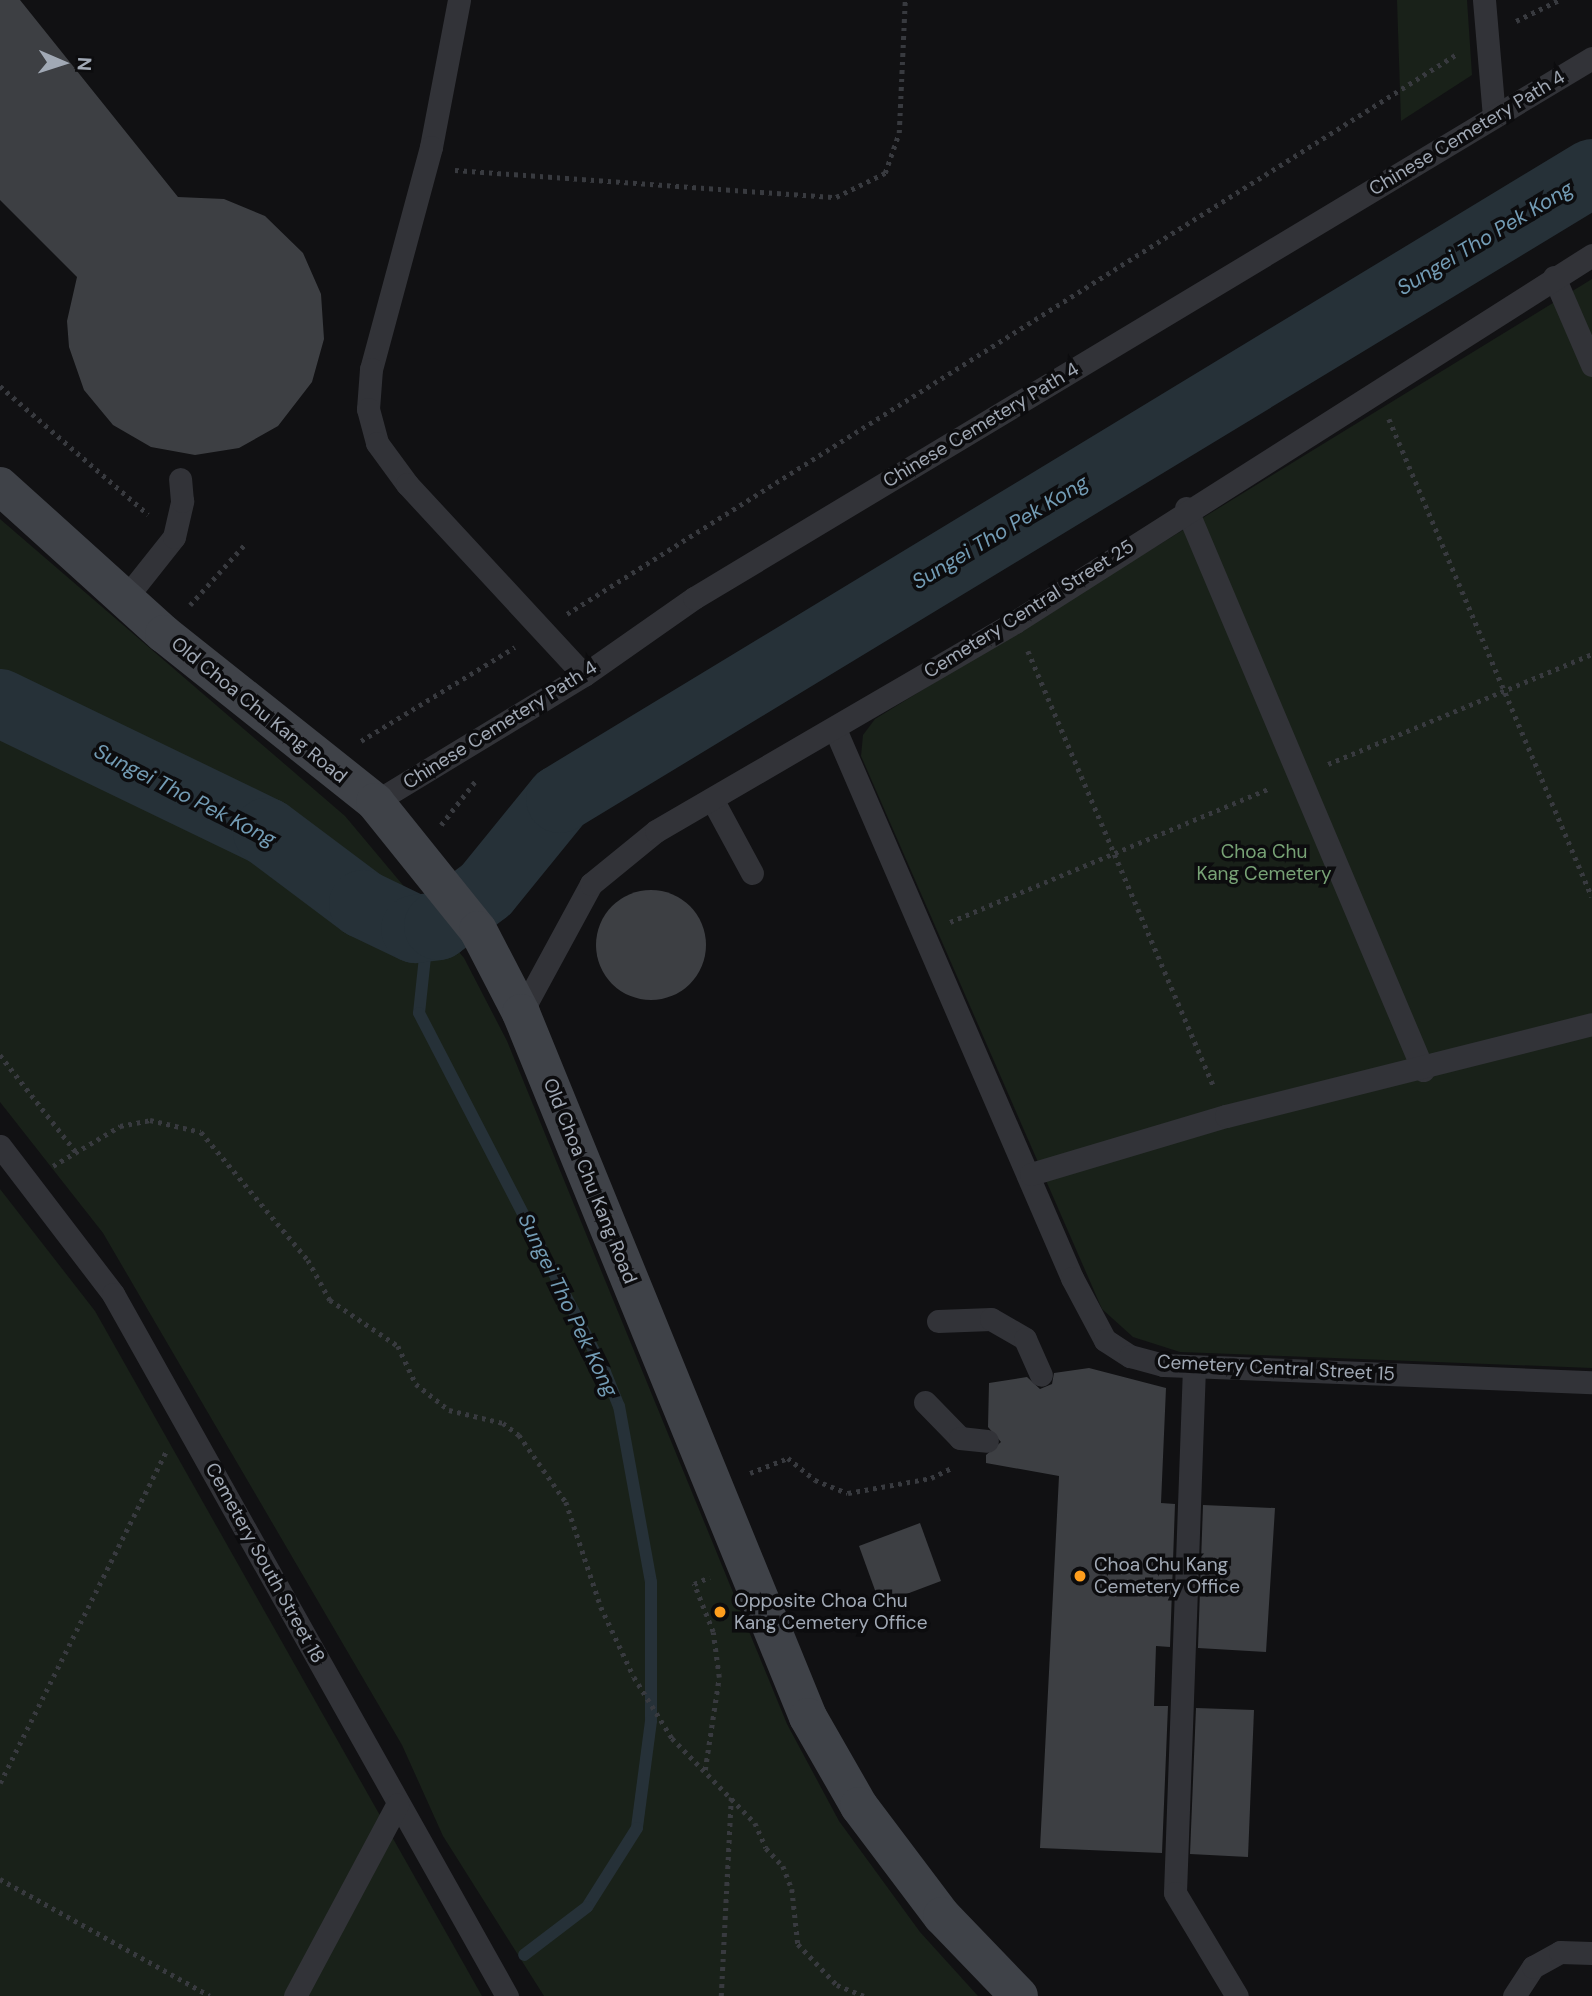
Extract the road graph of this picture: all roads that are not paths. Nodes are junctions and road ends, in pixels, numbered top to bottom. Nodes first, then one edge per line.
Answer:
1 (459, 0) edge
2 (1484, 0) edge
3 (1592, 58) edge
4 (1494, 117) junction
5 (1592, 255) edge
6 (1554, 277) junction
7 (1592, 365) edge
8 (180, 479) dead end
9 (0, 486) edge
10 (1186, 508) junction
11 (124, 600) junction
12 (584, 675) junction
13 (835, 729) junction
14 (712, 799) junction
15 (375, 802) junction
16 (752, 873) dead end
17 (521, 1013) junction
18 (1592, 1024) edge
19 (1423, 1070) junction
20 (0, 1146) edge
21 (1031, 1174) junction
22 (938, 1321) dead end
23 (1194, 1367) junction
24 (1041, 1375) dead end
25 (1592, 1382) edge
26 (925, 1402) dead end
27 (987, 1441) dead end
28 (397, 1805) junction
29 (1592, 1953) edge
30 (295, 1996) edge
31 (507, 1996) edge
32 (1019, 1996) edge
33 (1237, 1996) edge
34 (1514, 1996) edge

1 - 12 lane
2 - 4 lane
3 - 4 lane, Chinese Cemetery Path 4
4 - 12 lane, Chinese Cemetery Path 4
5 - 6 lane, Cemetery Central Street 25
6 - 7 lane
6 - 10 lane, Cemetery Central Street 25
8 - 11 lane
9 - 11 street, Old Choa Chu Kang Road
10 - 13 lane, Cemetery Central Street 25
10 - 19 lane
11 - 15 street, Old Choa Chu Kang Road
12 - 15 lane, Chinese Cemetery Path 4
13 - 14 lane, Cemetery Central Street 25
13 - 21 lane, Cemetery Central Street 15
14 - 16 lane
14 - 17 lane, Cemetery Central Street 25
15 - 17 street, Old Choa Chu Kang Road
17 - 32 street, Old Choa Chu Kang Road
18 - 19 lane
19 - 21 lane
20 - 28 lane, Cemetery South Street 18
21 - 23 lane, Cemetery Central Street 15
22 - 24 lane
23 - 25 lane, Cemetery Central Street 15
23 - 33 lane
26 - 27 lane
28 - 30 lane
28 - 31 lane, Cemetery South Street 18
29 - 34 lane

